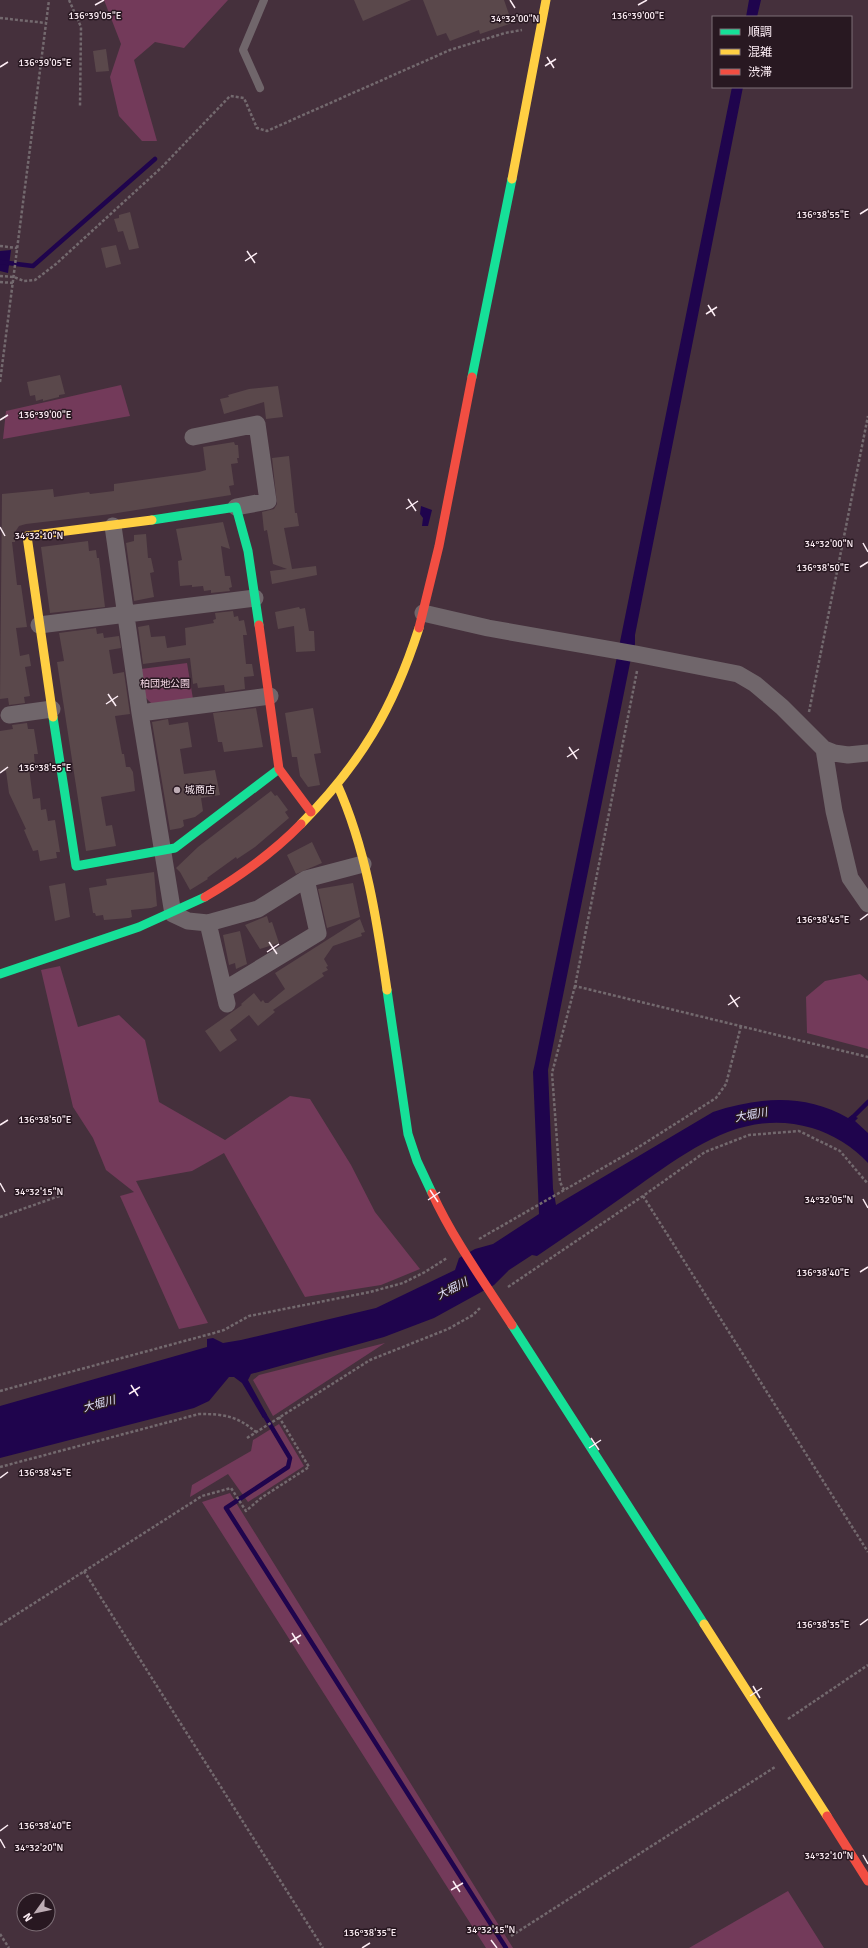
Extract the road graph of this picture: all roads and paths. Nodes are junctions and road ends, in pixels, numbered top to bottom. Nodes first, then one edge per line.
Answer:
1 (49, 0) edge
2 (69, 0) edge
3 (264, 0) edge
4 (546, 0) edge
5 (0, 18) edge
6 (46, 23) junction
7 (540, 27) junction
8 (260, 88) dead end
9 (80, 107) dead end
10 (0, 246) edge
11 (17, 248) junction
12 (0, 276) edge
13 (14, 277) junction
14 (0, 282) edge
15 (13, 283) junction
16 (0, 382) edge
17 (868, 416) edge
18 (193, 437) dead end
19 (236, 507) junction
20 (113, 526) junction
21 (255, 598) junction
22 (423, 613) junction
23 (126, 614) junction
24 (39, 626) junction
25 (638, 654) junction
26 (270, 696) junction
27 (52, 709) junction
28 (140, 712) junction
29 (9, 714) dead end
30 (806, 729) junction
31 (824, 749) junction
32 (868, 753) edge
33 (279, 769) junction
34 (337, 784) junction
35 (311, 812) junction
36 (163, 851) junction
37 (363, 864) junction
38 (306, 879) junction
39 (866, 896) edge
40 (173, 914) junction
41 (208, 923) junction
42 (0, 974) edge
43 (575, 986) junction
44 (741, 1026) junction
45 (868, 1057) edge
46 (868, 1184) edge
47 (564, 1190) junction
48 (65, 1194) dead end
49 (643, 1196) junction
50 (0, 1217) edge
51 (464, 1251) junction
52 (492, 1294) junction
53 (0, 1391) edge
54 (279, 1417) junction
55 (256, 1432) junction
56 (247, 1438) dead end
57 (0, 1467) edge
58 (868, 1552) edge
59 (84, 1571) junction
60 (0, 1625) edge
61 (868, 1665) edge
62 (772, 1729) junction
63 (790, 1757) junction
64 (868, 1881) edge
65 (0, 1934) edge
66 (511, 1936) dead end
67 (9, 1948) edge
68 (323, 1948) edge

1 - 6 path
2 - 9 path
3 - 8 lane
4 - 7 street
5 - 6 path
6 - 11 path
7 - 13 path
7 - 22 street
10 - 11 path
11 - 13 path
12 - 13 path
13 - 15 path
14 - 15 path
15 - 16 path
17 - 30 path
18 - 19 street
19 - 20 street
19 - 21 street
20 - 23 street
20 - 24 street
21 - 23 street
21 - 26 street
22 - 25 street
22 - 34 street
23 - 24 street
23 - 28 street
24 - 27 street
25 - 30 street
25 - 43 path
26 - 28 street
26 - 33 street
27 - 29 street
27 - 36 street
28 - 36 street
30 - 31 street
31 - 32 street
31 - 39 street
33 - 35 street
33 - 36 street
34 - 35 street
34 - 37 street
35 - 40 street
36 - 40 street
37 - 38 street
37 - 51 street
38 - 41 street
38 - 41 street
40 - 41 street
40 - 42 street
43 - 44 path
43 - 47 path
44 - 45 path
44 - 47 path
46 - 49 path
47 - 51 path
48 - 50 path
49 - 52 path
49 - 58 path
51 - 52 street
51 - 53 path
52 - 54 path
52 - 62 street
54 - 55 path
54 - 59 path
55 - 56 path
55 - 57 path
59 - 60 path
59 - 68 path
61 - 62 path
62 - 63 street
63 - 64 street
63 - 66 path
65 - 67 path

